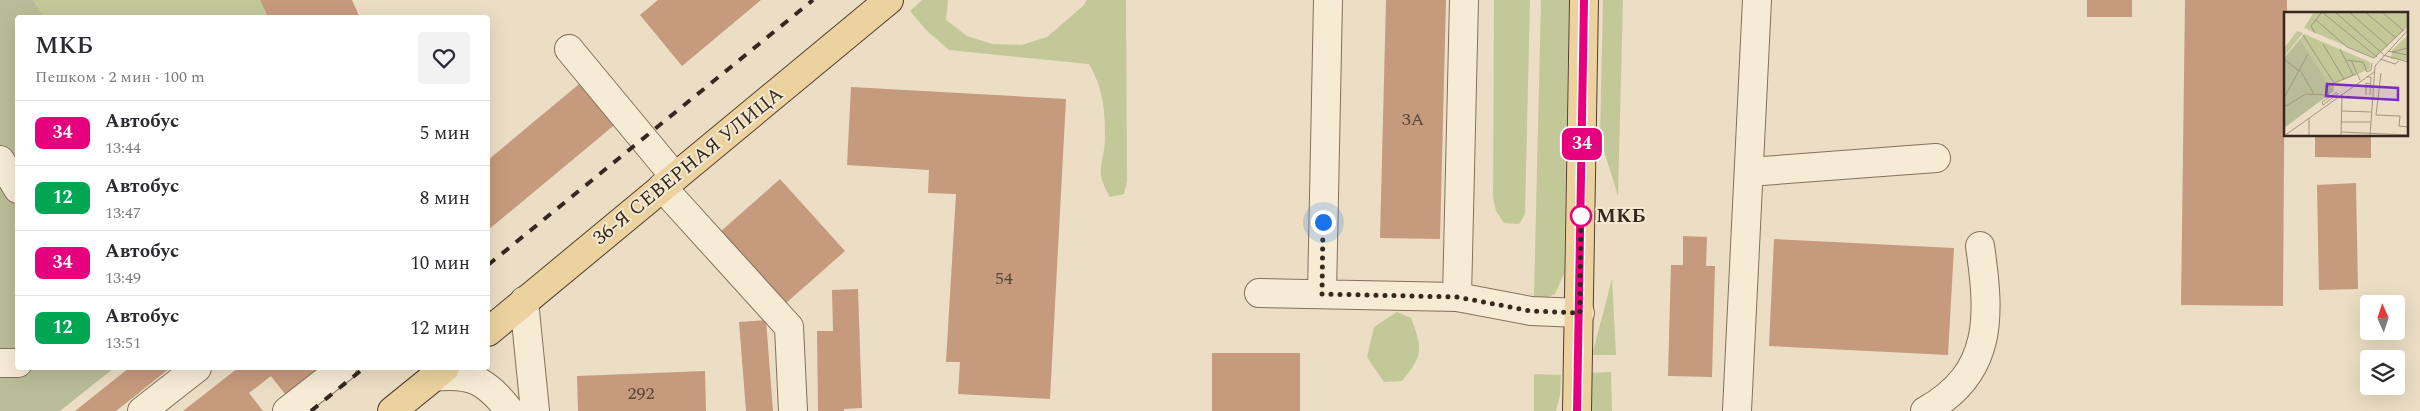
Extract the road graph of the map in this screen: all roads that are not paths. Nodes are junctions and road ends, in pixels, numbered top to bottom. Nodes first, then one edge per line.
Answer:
1 (889, 0) edge
2 (1328, 0) edge
3 (1464, 0) edge
4 (1584, 0) edge
5 (1757, 0) edge
6 (569, 49) dead end
7 (1936, 158) dead end
8 (0, 160) edge
9 (1749, 172) junction
10 (669, 182) junction
11 (15, 184) edge
12 (1980, 246) dead end
13 (1259, 293) dead end
14 (1322, 294) junction
15 (1457, 297) junction
16 (524, 301) junction
17 (1580, 313) junction
18 (490, 330) edge
19 (0, 363) edge
20 (15, 364) edge
21 (194, 370) edge
22 (339, 370) edge
23 (439, 372) edge
24 (142, 411) edge
25 (286, 411) edge
26 (392, 411) edge
27 (510, 411) edge
28 (535, 411) edge
29 (793, 411) edge
30 (1577, 411) edge
31 (1737, 411) edge
32 (1925, 411) edge

1 - 10 main road, 36-Я СЕВЕРНАЯ УЛИЦА
2 - 14 street
3 - 15 street
4 - 17 main road
5 - 9 street
6 - 10 street
7 - 9 street
8 - 11 street
9 - 31 street
10 - 16 main road, 36-Я СЕВЕРНАЯ УЛИЦА
10 - 29 street
12 - 32 street
13 - 14 street
14 - 15 street
15 - 17 street
16 - 18 main road, 36-Я СЕВЕРНАЯ УЛИЦА
16 - 28 street
17 - 30 main road
19 - 20 street
21 - 24 street
22 - 25 street
23 - 26 main road
23 - 27 street

